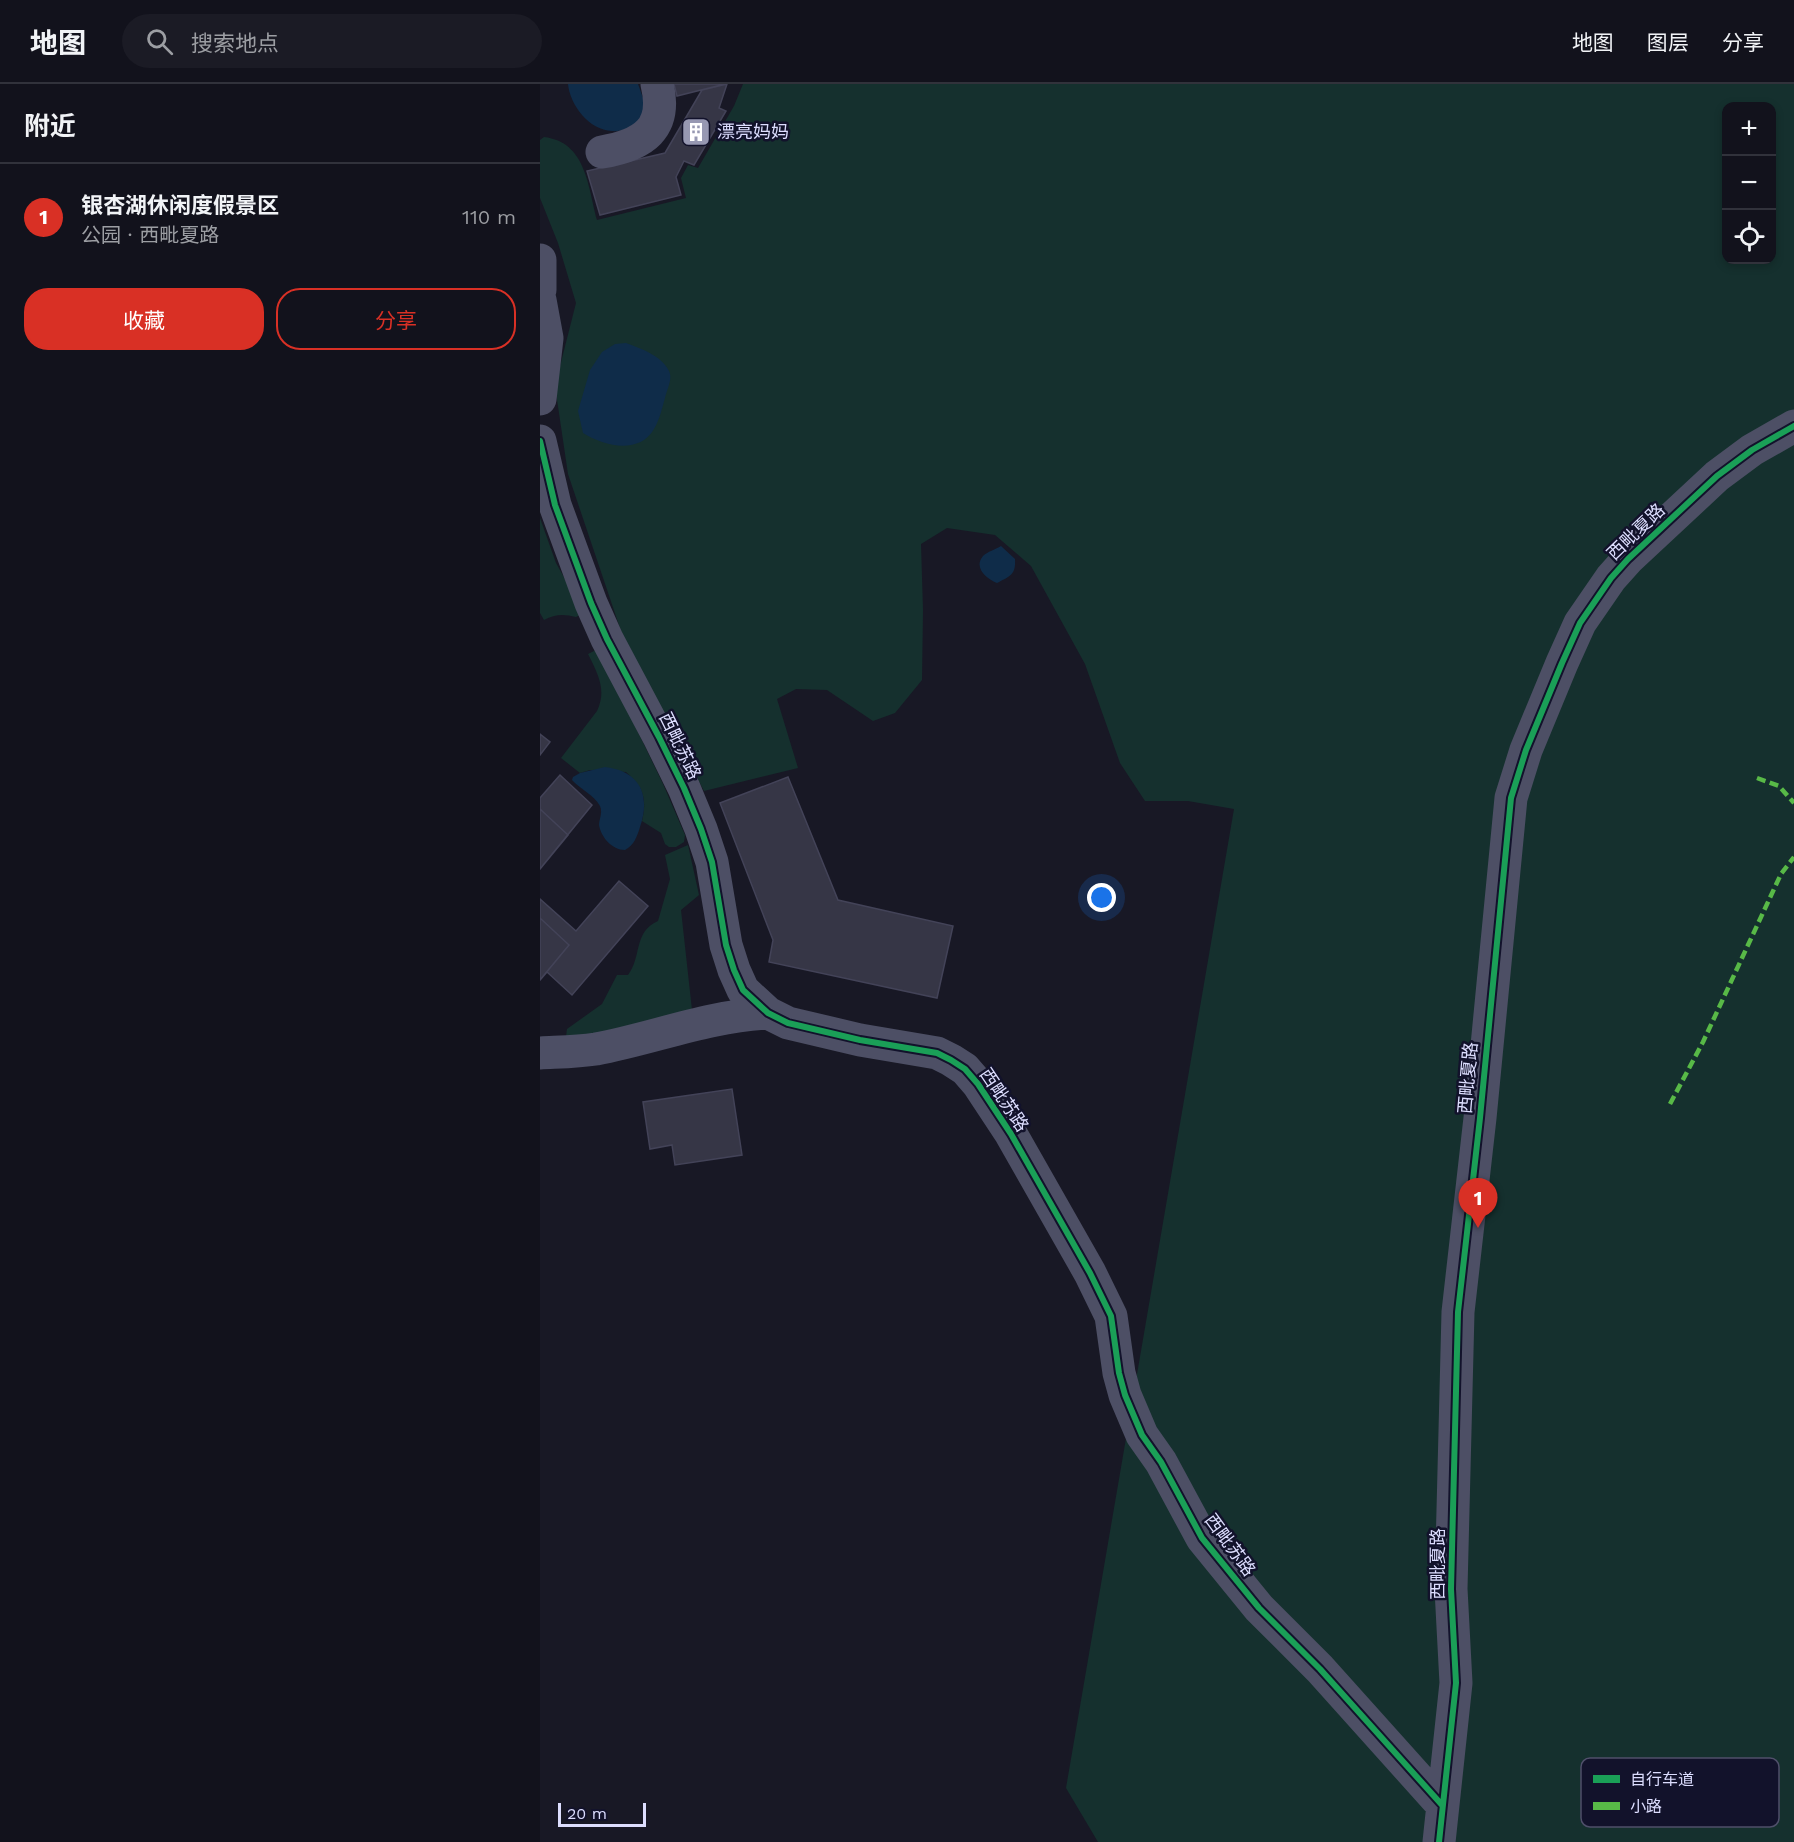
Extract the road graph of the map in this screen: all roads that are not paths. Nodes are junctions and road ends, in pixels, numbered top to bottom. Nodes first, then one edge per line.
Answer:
1 (657, 84) edge
2 (602, 152) dead end
3 (540, 260) edge
4 (540, 290) edge
5 (540, 300) edge
6 (540, 399) edge
7 (1794, 426) edge
8 (540, 441) edge
9 (768, 1013) junction
10 (540, 1053) edge
11 (1442, 1805) junction
12 (1439, 1842) edge

1 - 2 street
3 - 4 street
5 - 6 street
7 - 11 street, 西毗夏路
8 - 9 street, 西毗苏路
9 - 10 street
9 - 11 street, 西毗苏路
11 - 12 street, 西毗夏路

